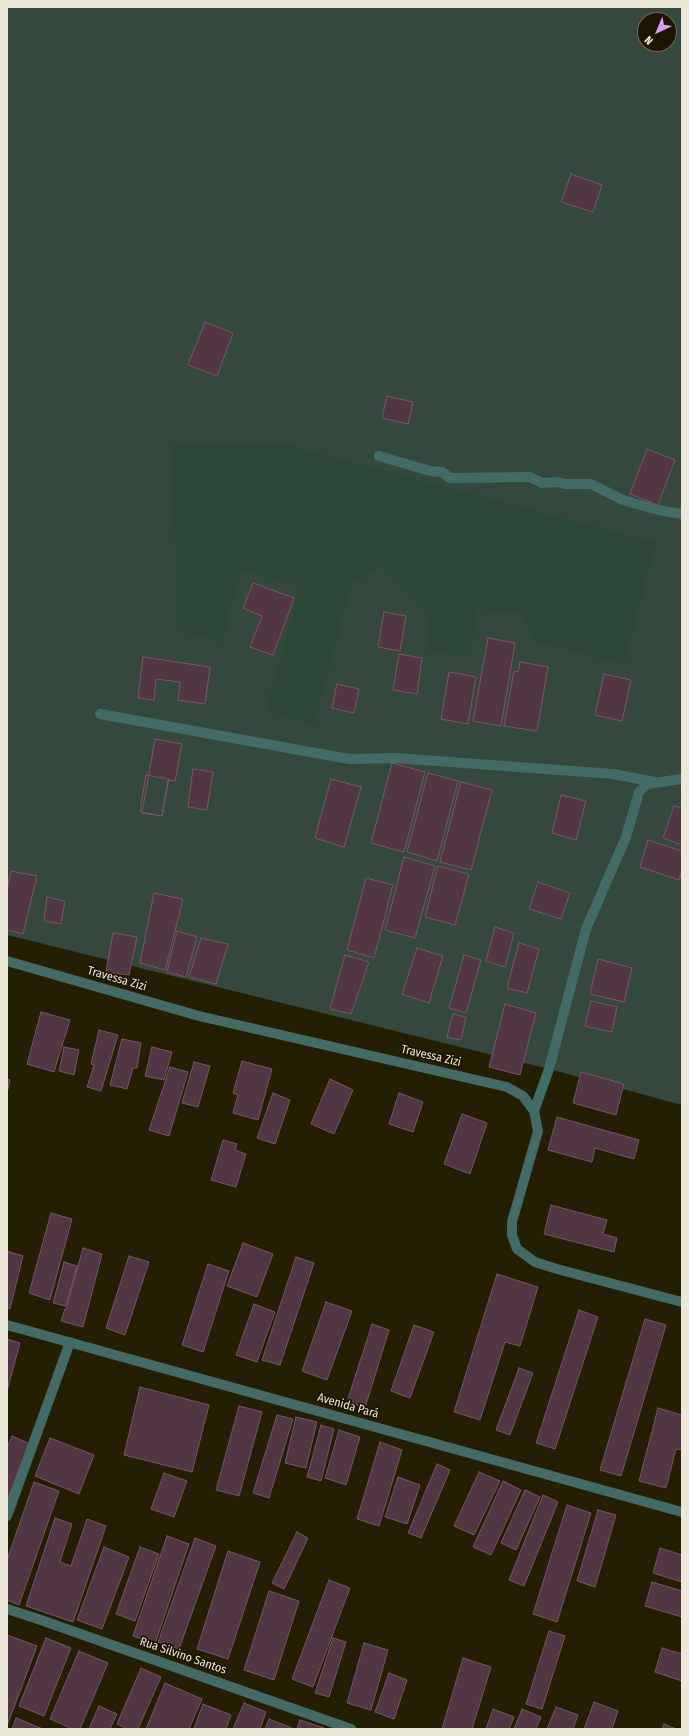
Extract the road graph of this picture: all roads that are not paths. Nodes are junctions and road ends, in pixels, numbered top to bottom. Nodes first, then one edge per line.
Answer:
1 (379, 456) dead end
2 (682, 514) edge
3 (100, 714) dead end
4 (682, 779) edge
5 (655, 782) junction
6 (7, 961) edge
7 (534, 1111) junction
8 (682, 1302) edge
9 (7, 1325) edge
10 (70, 1342) junction
11 (682, 1512) edge
12 (7, 1516) edge
13 (7, 1610) edge
14 (351, 1729) edge

1 - 2 street
3 - 5 street
4 - 5 street
5 - 7 street
6 - 7 street, Travessa Zizi
7 - 8 street, Travessa Zizi
9 - 10 street, Avenida Pará
10 - 11 street, Avenida Pará
10 - 12 street
13 - 14 street, Rua Silvino Santos

